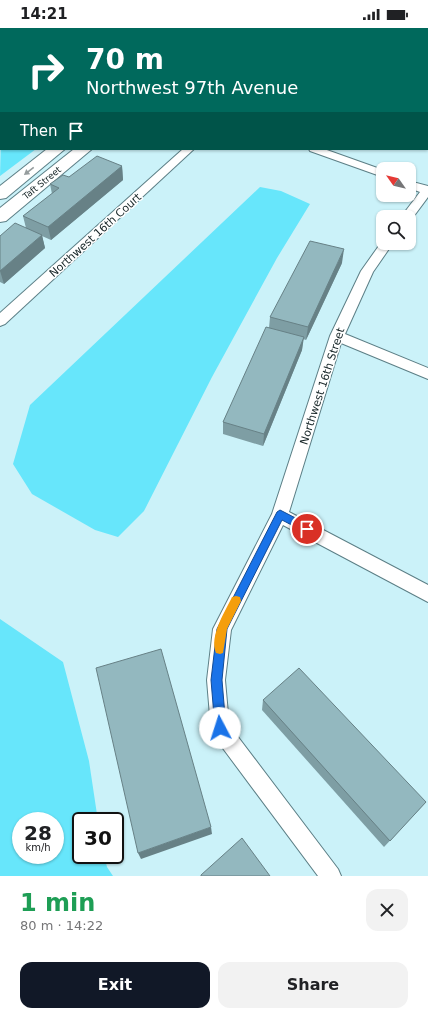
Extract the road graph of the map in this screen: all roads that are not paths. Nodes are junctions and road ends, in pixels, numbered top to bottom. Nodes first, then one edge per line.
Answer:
1 (56, 150) edge
2 (83, 150) edge
3 (188, 150) edge
4 (317, 150) edge
5 (376, 171) edge
6 (416, 186) edge
7 (427, 190) edge
8 (0, 194) edge
9 (412, 210) edge
10 (0, 216) edge
11 (382, 250) edge
12 (0, 321) edge
13 (337, 336) junction
14 (428, 374) edge
15 (280, 515) junction
16 (428, 594) edge
17 (331, 876) edge

1 -> 8 street, Taft Street
2 - 10 street, Taft Street
3 - 12 street, Northwest 16th Court
4 - 5 street
6 - 7 street
7 - 9 street
11 - 13 street, Northwest 16th Street
13 - 14 street
13 - 15 street, Northwest 16th Street
15 - 16 street
15 - 17 street, Northwest 16th Street

